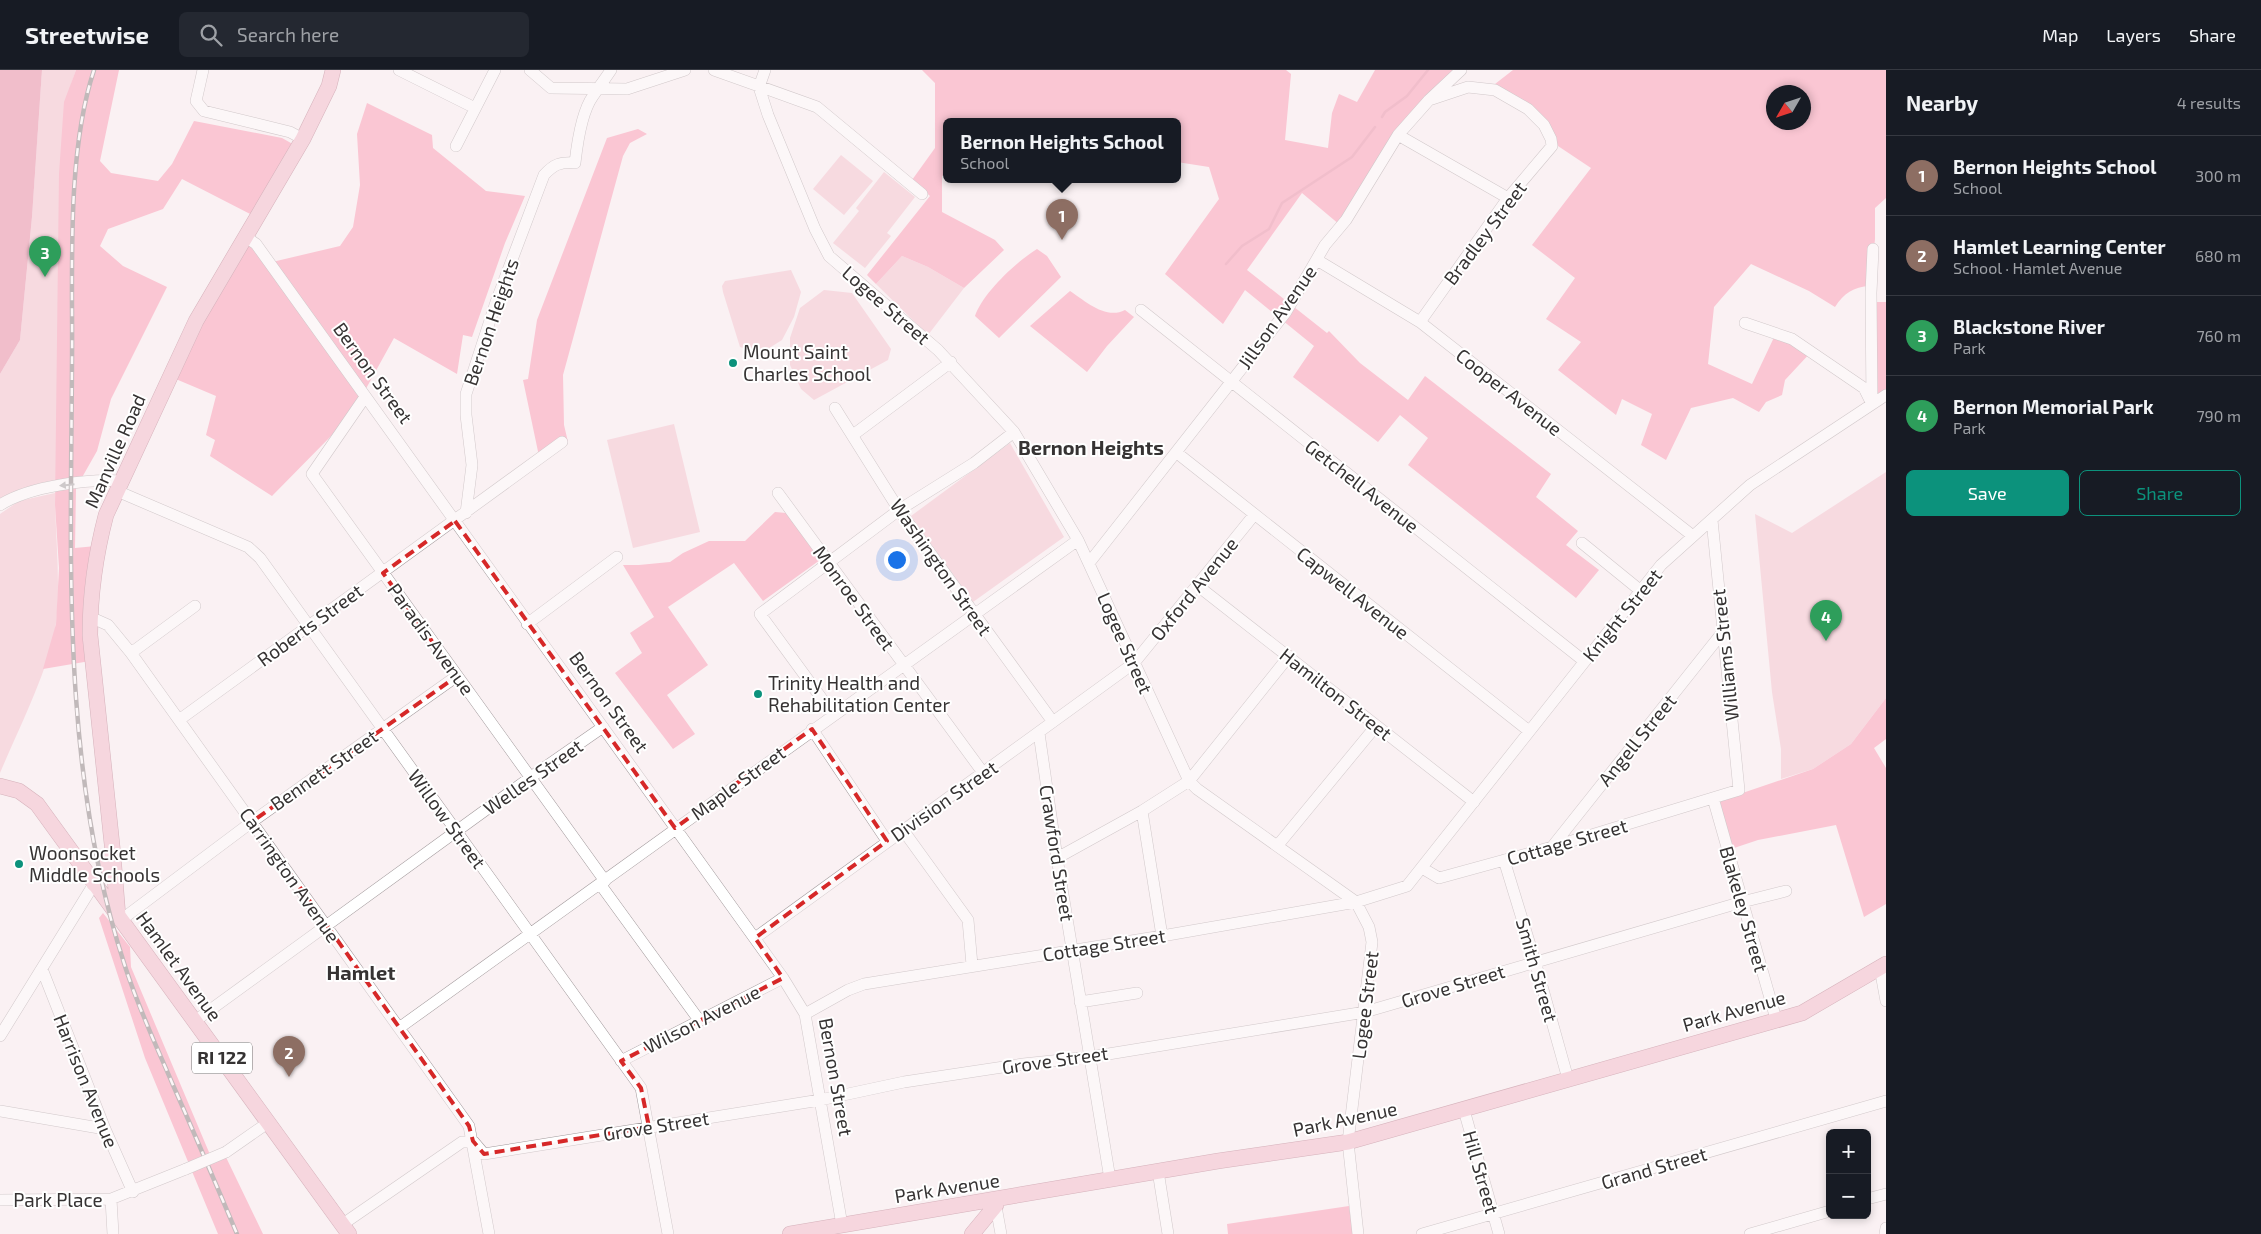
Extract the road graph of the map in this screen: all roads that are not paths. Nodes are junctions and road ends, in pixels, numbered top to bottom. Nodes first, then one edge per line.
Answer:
1 (203, 70) edge
2 (334, 70) edge
3 (399, 70) edge
4 (495, 70) edge
5 (530, 70) edge
6 (611, 70) edge
7 (685, 70) edge
8 (714, 70) edge
9 (764, 70) edge
10 (1461, 70) edge
11 (759, 87) junction
12 (596, 93) junction
13 (1429, 100) junction
14 (475, 108) junction
15 (1398, 135) junction
16 (303, 138) junction
17 (456, 146) dead end
18 (922, 194) dead end
19 (1508, 198) junction
20 (246, 237) junction
21 (1873, 249) dead end
22 (1317, 260) junction
23 (1142, 310) dead end
24 (1420, 322) junction
25 (1745, 323) dead end
26 (951, 362) junction
27 (1231, 383) junction
28 (1886, 394) edge
29 (365, 397) junction
30 (1872, 404) junction
31 (835, 408) dead end
32 (1014, 432) junction
33 (853, 435) junction
34 (562, 442) dead end
35 (1177, 454) junction
36 (120, 486) junction
37 (778, 493) dead end
38 (0, 505) edge
39 (898, 510) junction
40 (466, 513) junction
41 (1254, 515) junction
42 (1712, 520) junction
43 (455, 521) junction
44 (1693, 536) junction
45 (1078, 540) junction
46 (1582, 543) dead end
47 (617, 557) dead end
48 (828, 563) junction
49 (1089, 563) junction
50 (382, 573) junction
51 (1198, 586) junction
52 (1641, 590) junction
53 (195, 606) dead end
54 (973, 614) junction
55 (90, 617) junction
56 (527, 624) junction
57 (309, 627) junction
58 (1722, 632) junction
59 (131, 653) junction
60 (1289, 656) junction
61 (1584, 661) junction
62 (1134, 664) junction
63 (902, 665) junction
64 (457, 676) junction
65 (833, 714) junction
66 (179, 720) junction
67 (1053, 722) junction
68 (1376, 726) junction
69 (603, 727) junction
70 (382, 729) junction
71 (812, 729) junction
72 (1529, 731) junction
73 (1039, 733) junction
74 (984, 774) junction
75 (531, 777) junction
76 (1189, 781) junction
77 (0, 786) edge
78 (1739, 790) joint
79 (1713, 798) junction
80 (1474, 802) junction
81 (1142, 811) junction
82 (253, 821) junction
83 (675, 828) junction
84 (903, 830) junction
85 (456, 832) junction
86 (887, 841) junction
87 (1278, 845) junction
88 (1552, 847) junction
89 (113, 854) junction
90 (1057, 858) junction
91 (1504, 860) junction
92 (1422, 868) junction
93 (602, 882) junction
94 (94, 884) junction
95 (1407, 886) joint
96 (1786, 891) dead end
97 (1356, 902) junction
98 (1742, 902) junction
99 (119, 918) junction
100 (326, 926) junction
101 (530, 934) junction
102 (1162, 936) junction
103 (755, 938) junction
104 (1072, 950) junction
105 (1535, 961) junction
106 (972, 965) junction
107 (1883, 966) edge
108 (42, 969) junction
109 (783, 978) junction
110 (1137, 993) dead end
111 (1886, 1001) edge
112 (1080, 1002) junction
113 (1365, 1012) junction
114 (805, 1014) junction
115 (1776, 1019) junction
116 (700, 1020) junction
117 (196, 1021) junction
118 (399, 1028) junction
119 (0, 1036) edge
120 (1090, 1057) junction
121 (621, 1061) junction
122 (1568, 1079) junction
123 (820, 1100) junction
124 (1886, 1101) edge
125 (1464, 1110) junction
126 (0, 1111) edge
127 (269, 1122) junction
128 (649, 1127) junction
129 (105, 1129) junction
130 (473, 1141) junction
131 (1348, 1142) junction
132 (1158, 1172) junction
133 (1110, 1179) junction
134 (133, 1192) junction
135 (1886, 1194) edge
136 (111, 1199) junction
137 (1871, 1199) edge
138 (0, 1200) edge
139 (996, 1203) junction
140 (1826, 1212) edge
141 (1494, 1214) junction
142 (1886, 1228) edge
143 (346, 1229) edge
144 (843, 1230) edge
145 (112, 1234) edge
146 (489, 1234) edge
147 (668, 1234) edge
148 (790, 1234) edge
149 (972, 1234) edge
150 (1001, 1234) edge
151 (1168, 1234) edge
152 (1358, 1234) edge
153 (1422, 1234) edge
154 (1499, 1234) edge
155 (1750, 1234) edge
156 (1885, 1234) edge

1 - 16 street
2 - 16 main road, Manville Road
3 - 14 street
4 - 14 street
5 - 12 street
6 - 12 street
7 - 12 street
8 - 11 street
9 - 11 street
10 - 13 street, Jillson Avenue
11 - 18 street
11 - 26 street, Logee Street
12 - 40 street, Bernon Heights
13 - 15 street, Jillson Avenue
13 - 19 street, Bradley Street
14 - 17 street
15 - 19 street
15 - 22 street, Jillson Avenue
16 - 20 main road, Manville Road
19 - 24 street, Bradley Street
20 - 29 street, Bernon Street
20 - 36 main road, Manville Road
21 - 30 street
22 - 24 street, Cooper Avenue
22 - 27 street, Jillson Avenue
23 - 27 street, Getchell Avenue
24 - 44 street, Cooper Avenue
25 - 30 street
26 - 32 street, Logee Street
26 - 33 street
27 - 35 street, Jillson Avenue
27 - 61 street, Getchell Avenue
28 - 30 street, Knight Street
29 - 43 street, Bernon Street
29 - 50 street, Paradis Avenue
30 - 42 street, Knight Street
31 - 33 street, Washington Street
32 - 39 street
32 - 45 street, Logee Street
33 - 39 street, Washington Street
34 - 40 street, Roberts Street
35 - 41 street, Capwell Avenue
35 - 49 street, Jillson Avenue
36 -> 38 street
36 - 55 main road, Manville Road
36 - 57 street, Willow Street
37 - 48 street, Monroe Street
39 - 48 street
39 - 54 street, Washington Street
40 - 43 street, Roberts Street
41 - 51 street, Oxford Avenue
41 - 72 street, Capwell Avenue
42 - 44 street, Knight Street
42 - 58 street, Williams Street
43 - 50 street, Roberts Street
43 - 56 street, Bernon Street
44 - 52 street, Knight Street
45 - 49 street, Logee Street
45 - 54 street, Maple Street
46 - 52 street
47 - 56 street
48 - 63 street, Monroe Street
48 - 65 street
49 - 62 street, Logee Street
50 - 57 street, Roberts Street
50 - 64 street, Paradis Avenue
51 - 60 street, Hamilton Street
51 - 62 street, Oxford Avenue
52 - 61 street, Knight Street
53 - 59 street
54 - 63 street, Maple Street
54 - 67 street, Washington Street
55 - 59 street, Carrington Avenue
55 - 89 main road, Manville Road
56 - 69 street, Bernon Street
57 - 66 street, Roberts Street
57 - 70 street, Willow Street
58 - 78 street, Williams Street
58 - 88 street, Angell Street
59 - 66 street, Carrington Avenue
60 - 68 street, Hamilton Street
60 - 76 street
61 - 72 street, Knight Street
62 - 67 street, Division Street
62 - 76 street, Logee Street
63 - 65 street, Maple Street
63 - 74 street, Monroe Street
64 - 70 street, Bennett Street
64 - 75 street, Paradis Avenue
65 - 71 street, Maple Street
66 - 82 street, Carrington Avenue
67 - 73 street, Division Street
68 - 80 street, Hamilton Street
68 - 87 street
69 - 75 street, Welles Street
69 - 83 street, Bernon Street
70 - 82 street, Bennett Street
70 - 85 street, Willow Street
71 - 83 street, Maple Street
71 - 86 street
72 - 80 street, Knight Street
73 - 74 street, Division Street
73 - 90 street, Crawford Street
74 - 84 street, Division Street
75 - 85 street, Welles Street
75 - 93 street, Paradis Avenue
76 - 81 street
76 - 87 street, Logee Street
77 - 94 main road, Hamlet Avenue / RI 122
78 - 79 street, Cottage Street
79 - 88 street, Cottage Street
79 - 98 street, Blakeley Street
80 - 92 street, Knight Street
81 - 90 street
81 - 102 street
82 - 99 street, Bennett Street
82 - 100 street, Carrington Avenue
83 - 93 street, Maple Street
83 - 103 street, Bernon Street
84 - 86 street, Division Street
84 - 106 street
85 - 100 street, Welles Street
85 - 101 street, Willow Street
86 - 103 street, Division Street
87 - 97 street, Logee Street
88 - 91 street, Cottage Street
89 - 94 main road
89 - 99 main road, Manville Road
90 - 104 street, Crawford Street
91 - 92 street, Cottage Street
91 - 105 street, Smith Street
92 - 95 street, Knight Street
93 - 101 street, Maple Street
93 - 116 street, Paradis Avenue
94 - 99 main road, Hamlet Avenue / RI 122
94 - 108 street
95 - 97 street, Cottage Street
96 - 98 street, Grove Street
97 - 102 street, Cottage Street
97 - 113 street, Logee Street
98 - 105 street, Grove Street
98 - 115 street, Blakeley Street
99 - 117 main road, Hamlet Avenue / RI 122
100 - 117 street, Welles Street
100 - 118 street, Carrington Avenue
101 - 118 street, Maple Street
101 - 121 street, Willow Street
102 - 104 street, Cottage Street
103 - 109 street, Bernon Street
104 - 106 street, Cottage Street
104 - 112 street, Crawford Street
105 - 113 street, Grove Street
105 - 122 street, Smith Street
106 - 114 street, Cottage Street
107 - 111 street
107 - 115 main road, Park Avenue
108 - 119 street
108 - 129 street, Harrison Avenue
109 - 114 street, Bernon Street
109 - 116 street, Wilson Avenue
110 - 112 street
112 - 120 street, Crawford Street
113 - 120 street, Grove Street
113 - 131 street, Logee Street
114 - 123 street, Bernon Street
115 - 122 main road, Park Avenue
116 - 121 street, Wilson Avenue
117 - 127 main road, Hamlet Avenue / RI 122
118 - 130 street, Carrington Avenue
120 - 123 street, Grove Street
120 - 133 street, Crawford Street
121 - 128 street, Willow Street
122 - 125 main road, Park Avenue
123 - 128 street, Grove Street
123 - 144 street, Bernon Street
124 - 141 street, Grand Street
125 - 131 main road, Park Avenue
125 - 141 street, Hill Street
126 - 129 street
127 - 134 street, bridge
127 - 143 main road, Hamlet Avenue / RI 122
128 - 130 street, Grove Street
128 - 147 street, Willow Street
129 - 134 street, Harrison Avenue
130 - 143 street
130 - 146 street, Carrington Avenue
131 - 132 main road, Park Avenue
131 - 152 street, Logee Street
132 - 133 main road, Park Avenue
132 - 151 street
133 - 139 main road, Park Avenue
134 - 136 street
135 - 137 street
136 - 138 street, Park Place
136 - 145 street, Park Place
139 - 144 main road, Park Avenue
139 - 149 main road
139 - 150 street
140 - 155 street
141 - 153 street, Grand Street
141 - 154 street, Hill Street
142 - 156 street
144 - 148 main road, Park Avenue

